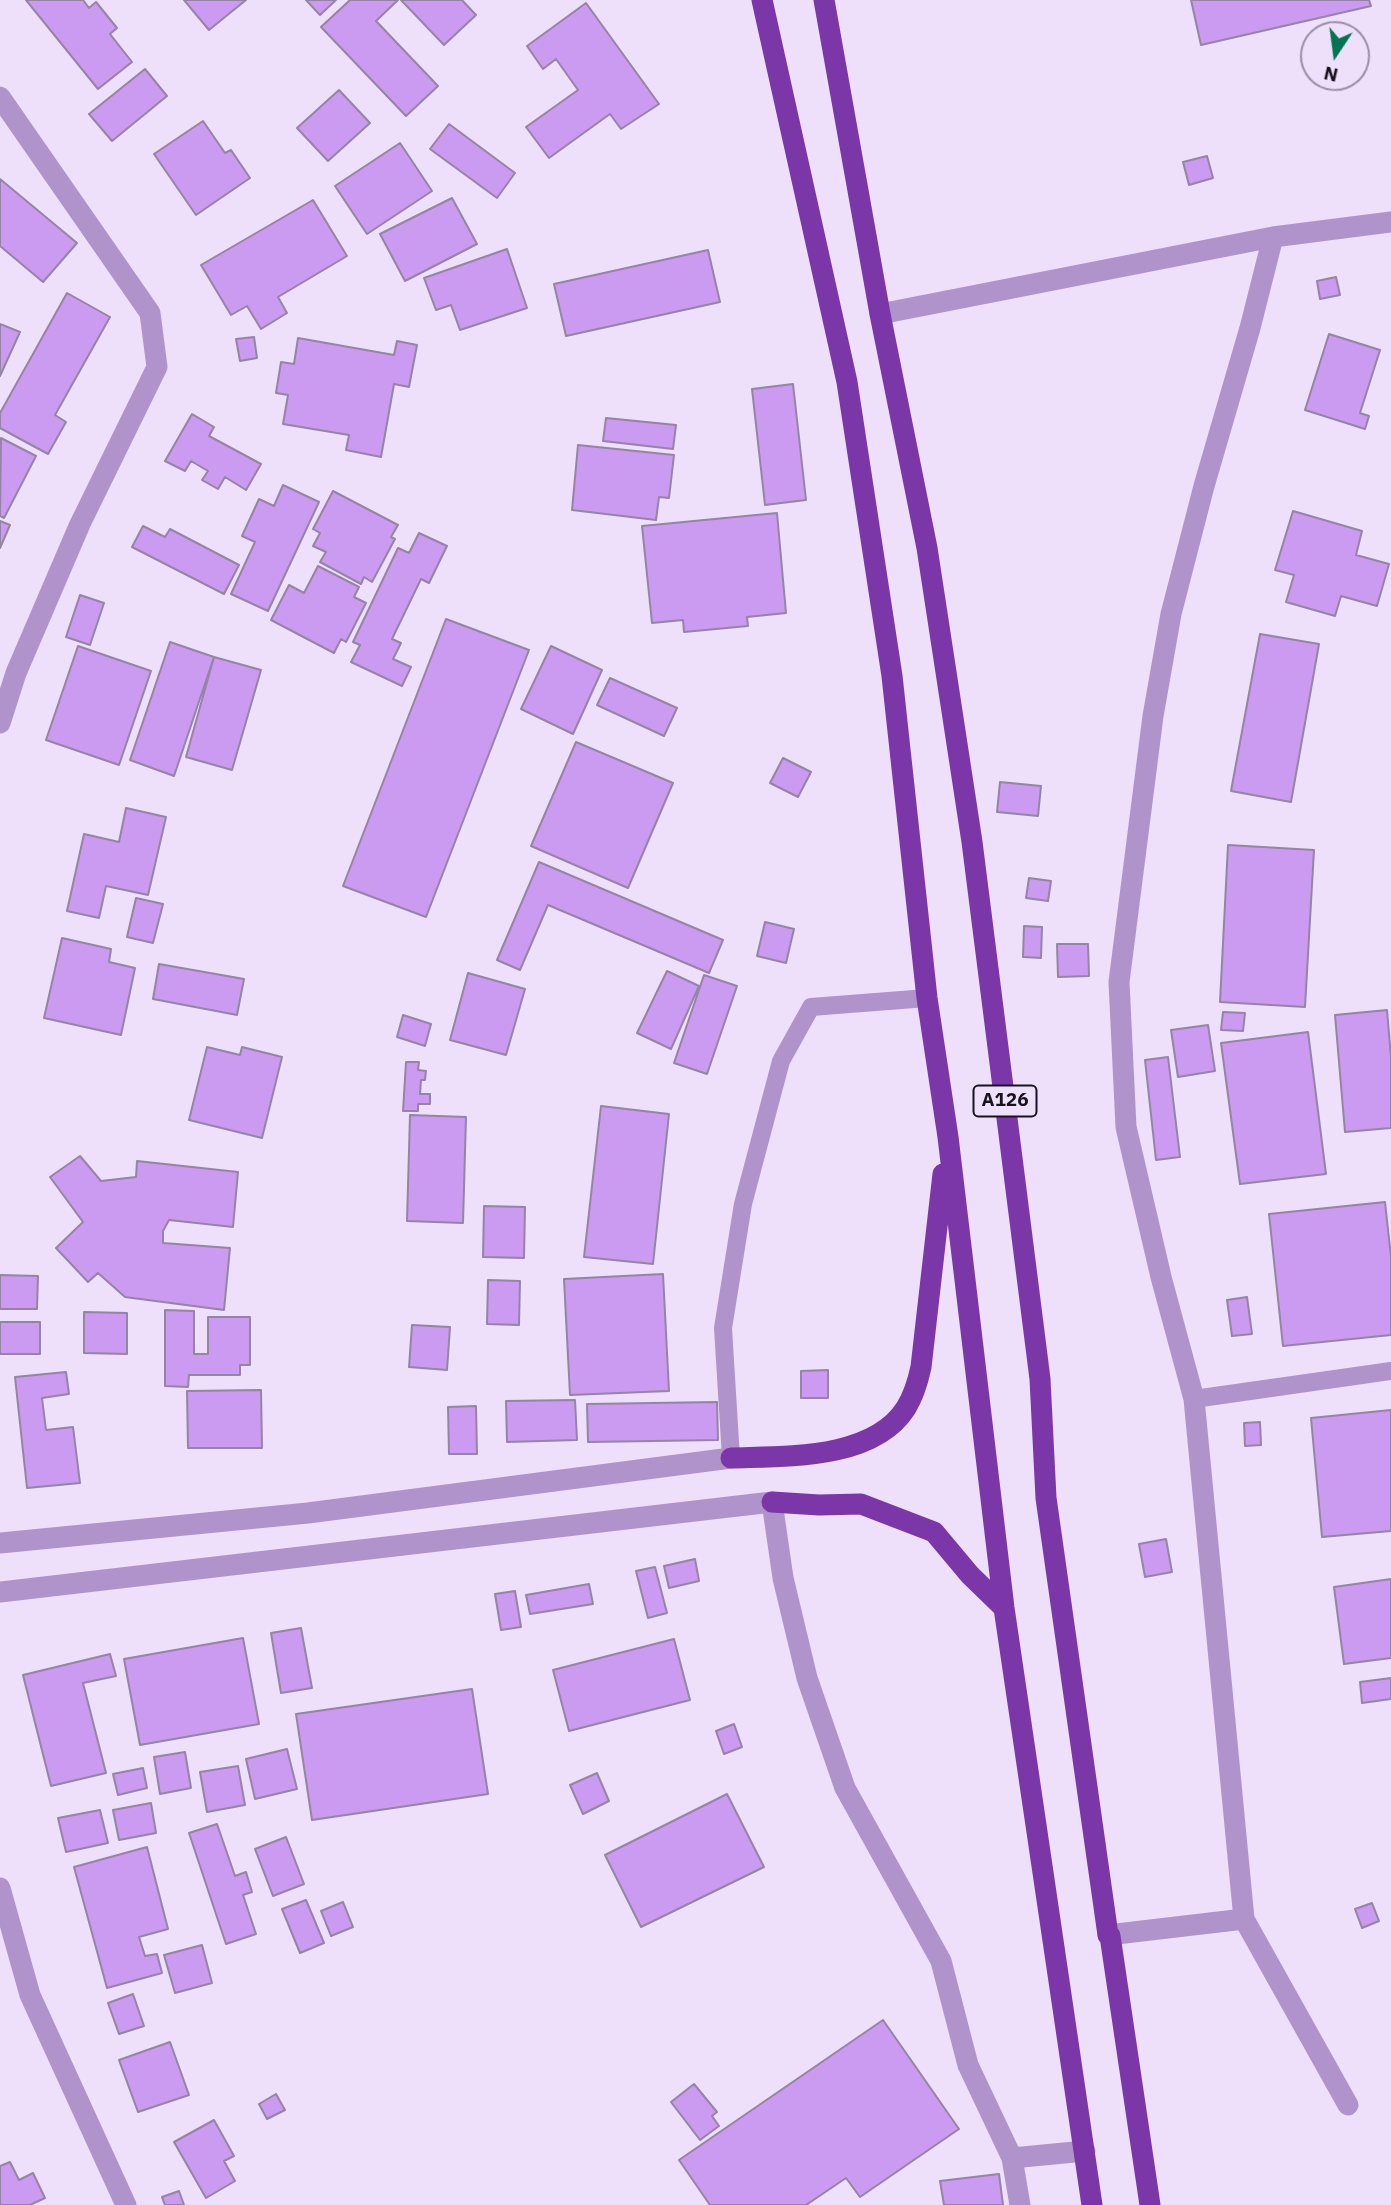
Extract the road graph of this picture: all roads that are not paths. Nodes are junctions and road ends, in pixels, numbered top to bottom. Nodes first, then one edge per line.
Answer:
1 (762, 0) edge
2 (824, 0) edge
3 (0, 97) edge
4 (1391, 222) edge
5 (1273, 237) junction
6 (880, 314) junction
7 (0, 723) edge
8 (927, 998) junction
9 (948, 1138) junction
10 (1391, 1371) edge
11 (1194, 1399) junction
12 (732, 1458) junction
13 (772, 1502) junction
14 (0, 1544) edge
15 (0, 1592) edge
16 (1004, 1608) junction
17 (0, 1888) edge
18 (1244, 1919) junction
19 (1108, 1936) junction
20 (1348, 2105) dead end
21 (1085, 2151) junction
22 (1012, 2158) junction
23 (126, 2205) edge
24 (1020, 2205) edge
25 (1092, 2205) edge
26 (1150, 2205) edge

1 - 8 highway, A126
2 - 6 highway, A126
3 - 7 street
4 - 5 street
5 - 6 street
5 - 11 street
6 - 19 highway, A126
8 - 9 highway, A126
8 - 12 lane
9 - 12 highway
9 - 16 highway, A126
10 - 11 lane
11 - 18 street
12 - 14 street
13 - 15 street
13 - 16 highway
13 - 22 street
16 - 21 highway, A126
17 - 23 street
18 - 19 street
18 - 20 street
19 - 26 highway, A126
21 - 22 street
21 - 25 highway, A126
22 - 24 street

